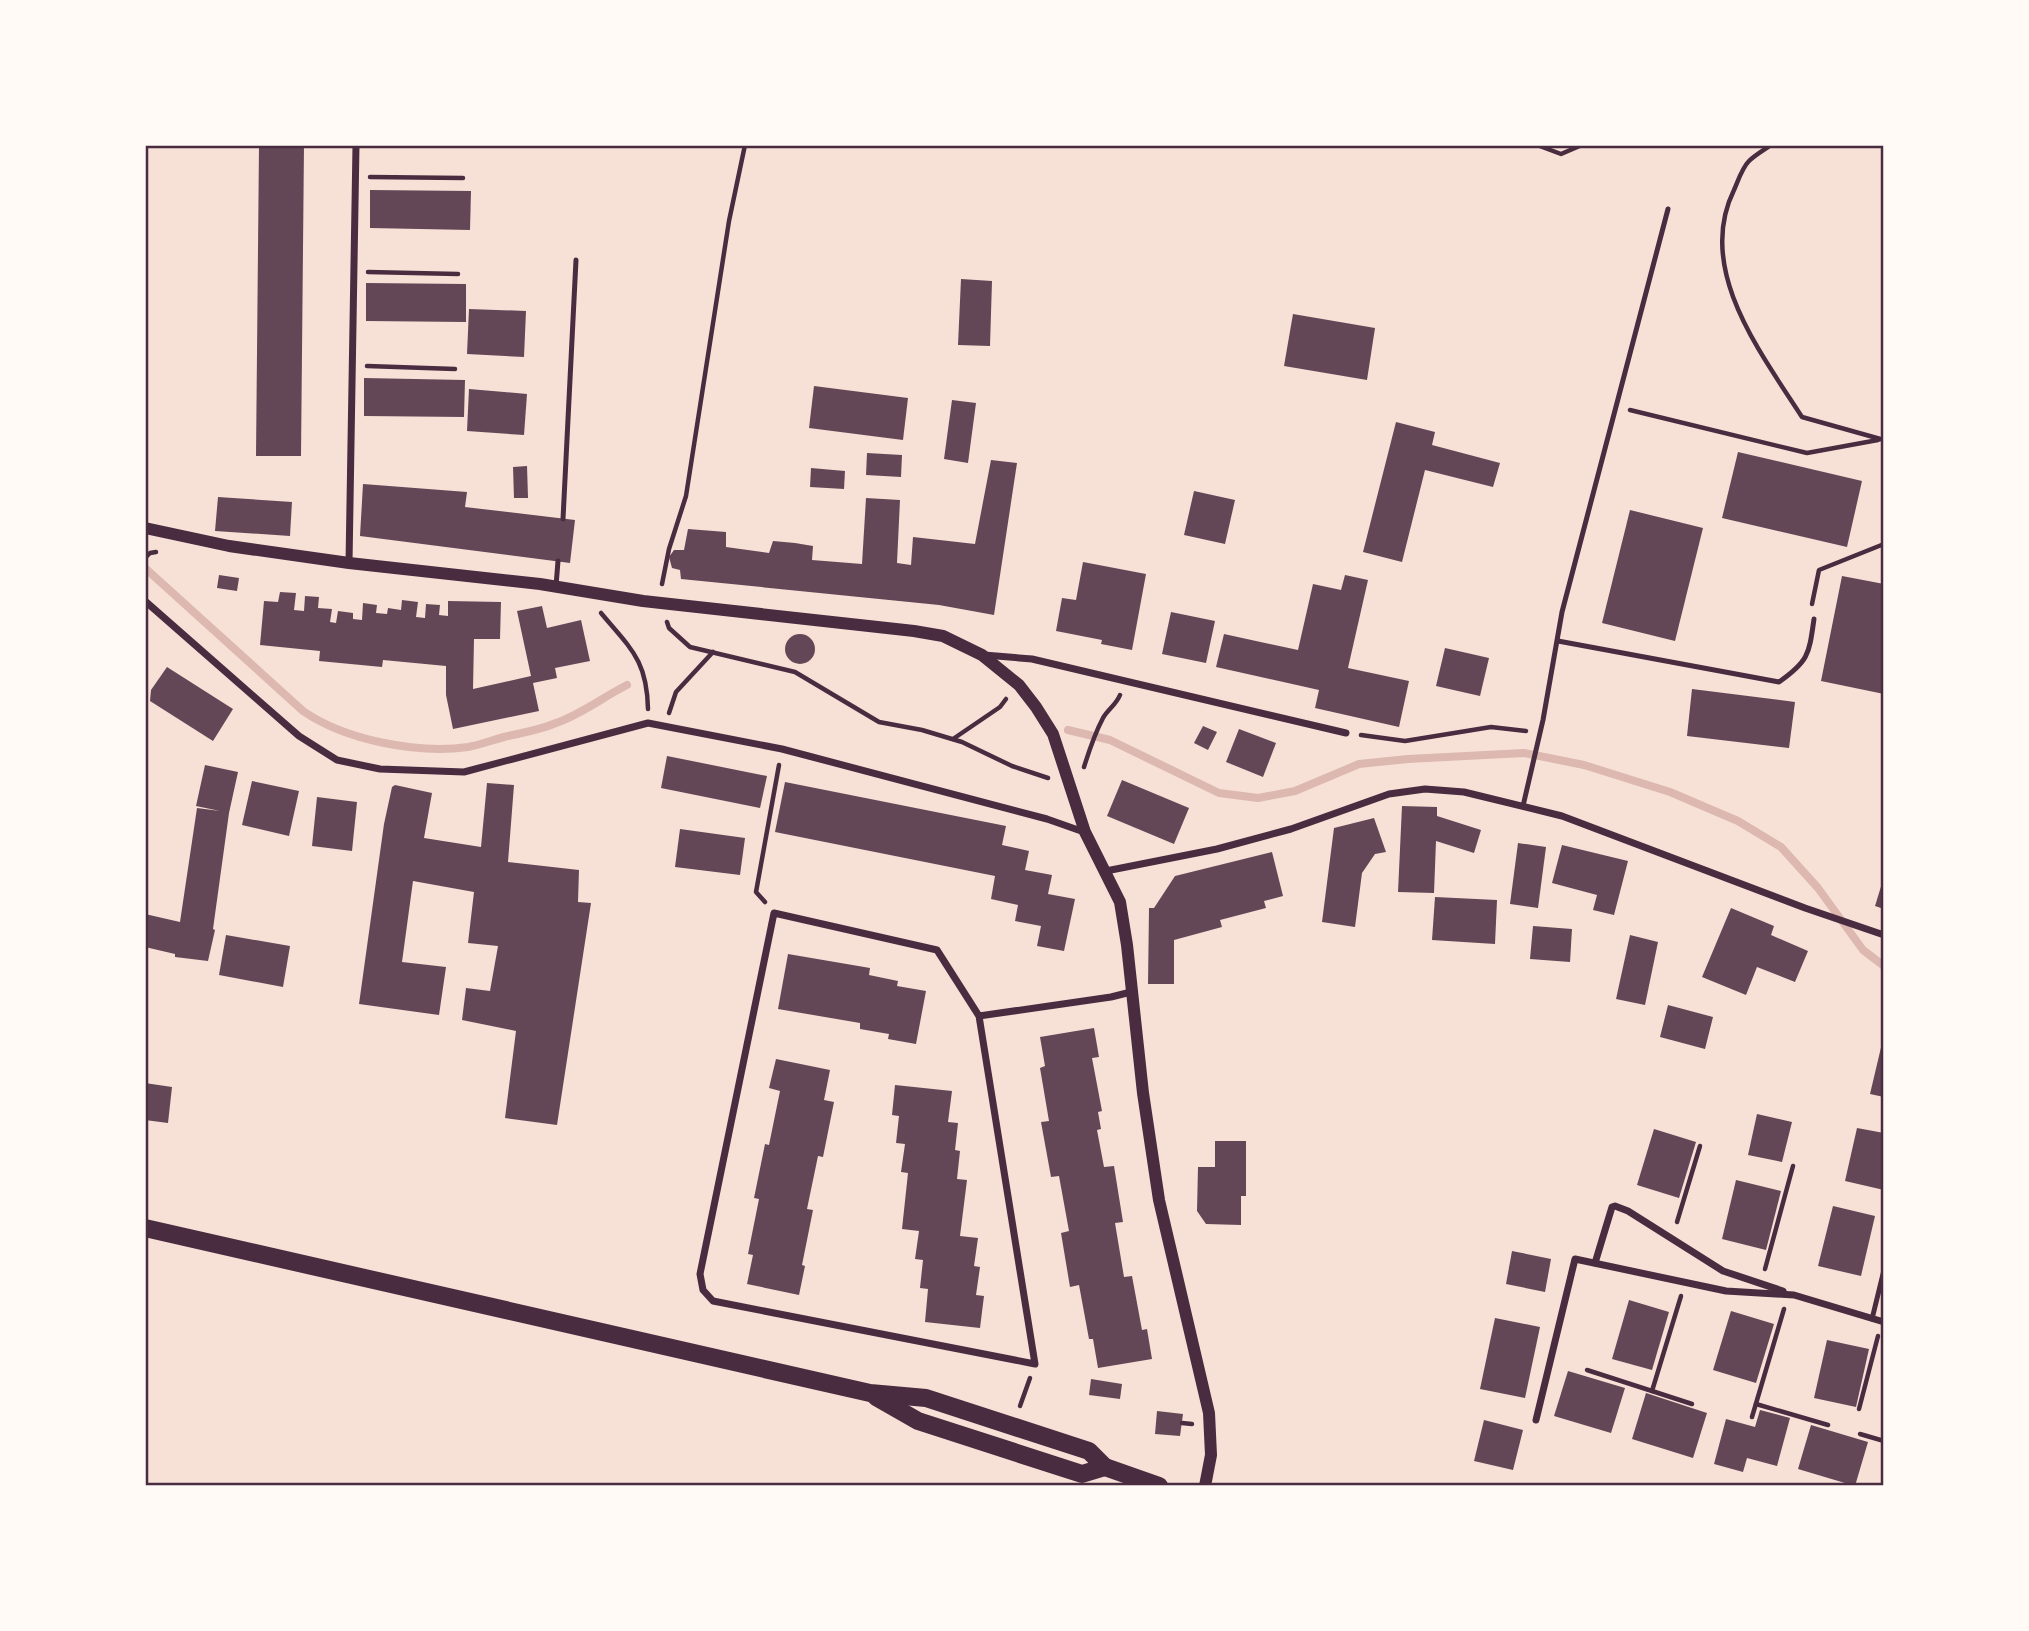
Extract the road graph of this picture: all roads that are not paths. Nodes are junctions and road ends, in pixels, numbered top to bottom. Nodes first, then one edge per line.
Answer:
1 (356, 145) edge
2 (1668, 209) dead end
3 (576, 260) dead end
4 (563, 519) dead end
5 (145, 528) edge
6 (558, 561) dead end
7 (349, 563) junction
8 (556, 586) junction
9 (145, 601) edge
10 (1814, 619) road end
11 (1558, 641) junction
12 (982, 655) junction
13 (1346, 733) road end
14 (1523, 806) junction
15 (1085, 832) junction
16 (1106, 871) junction
17 (1882, 934) edge
18 (1131, 992) junction
19 (979, 1016) junction
20 (145, 1228) edge
21 (1595, 1263) junction
22 (1884, 1270) edge
23 (1791, 1295) junction
24 (1872, 1319) junction
25 (1883, 1322) edge
26 (870, 1394) junction
27 (1536, 1420) dead end
28 (1105, 1467) junction
29 (1158, 1486) edge
30 (1205, 1486) edge

1 - 7 street
2 - 11 lane
3 - 4 lane
5 - 7 street
6 - 8 lane
7 - 8 street
8 - 12 street
9 - 15 street
10 - 11 lane
11 - 14 lane
12 - 13 street
12 - 15 street
14 - 16 street
14 - 17 street
15 - 16 street
16 - 18 street
18 - 19 street
18 - 30 street
19 - 19 street
20 - 26 main road
21 - 23 street
21 - 23 street
21 - 27 street
22 - 24 lane
23 - 24 street
24 - 25 street
26 - 28 main road
26 - 28 main road
28 - 29 main road

